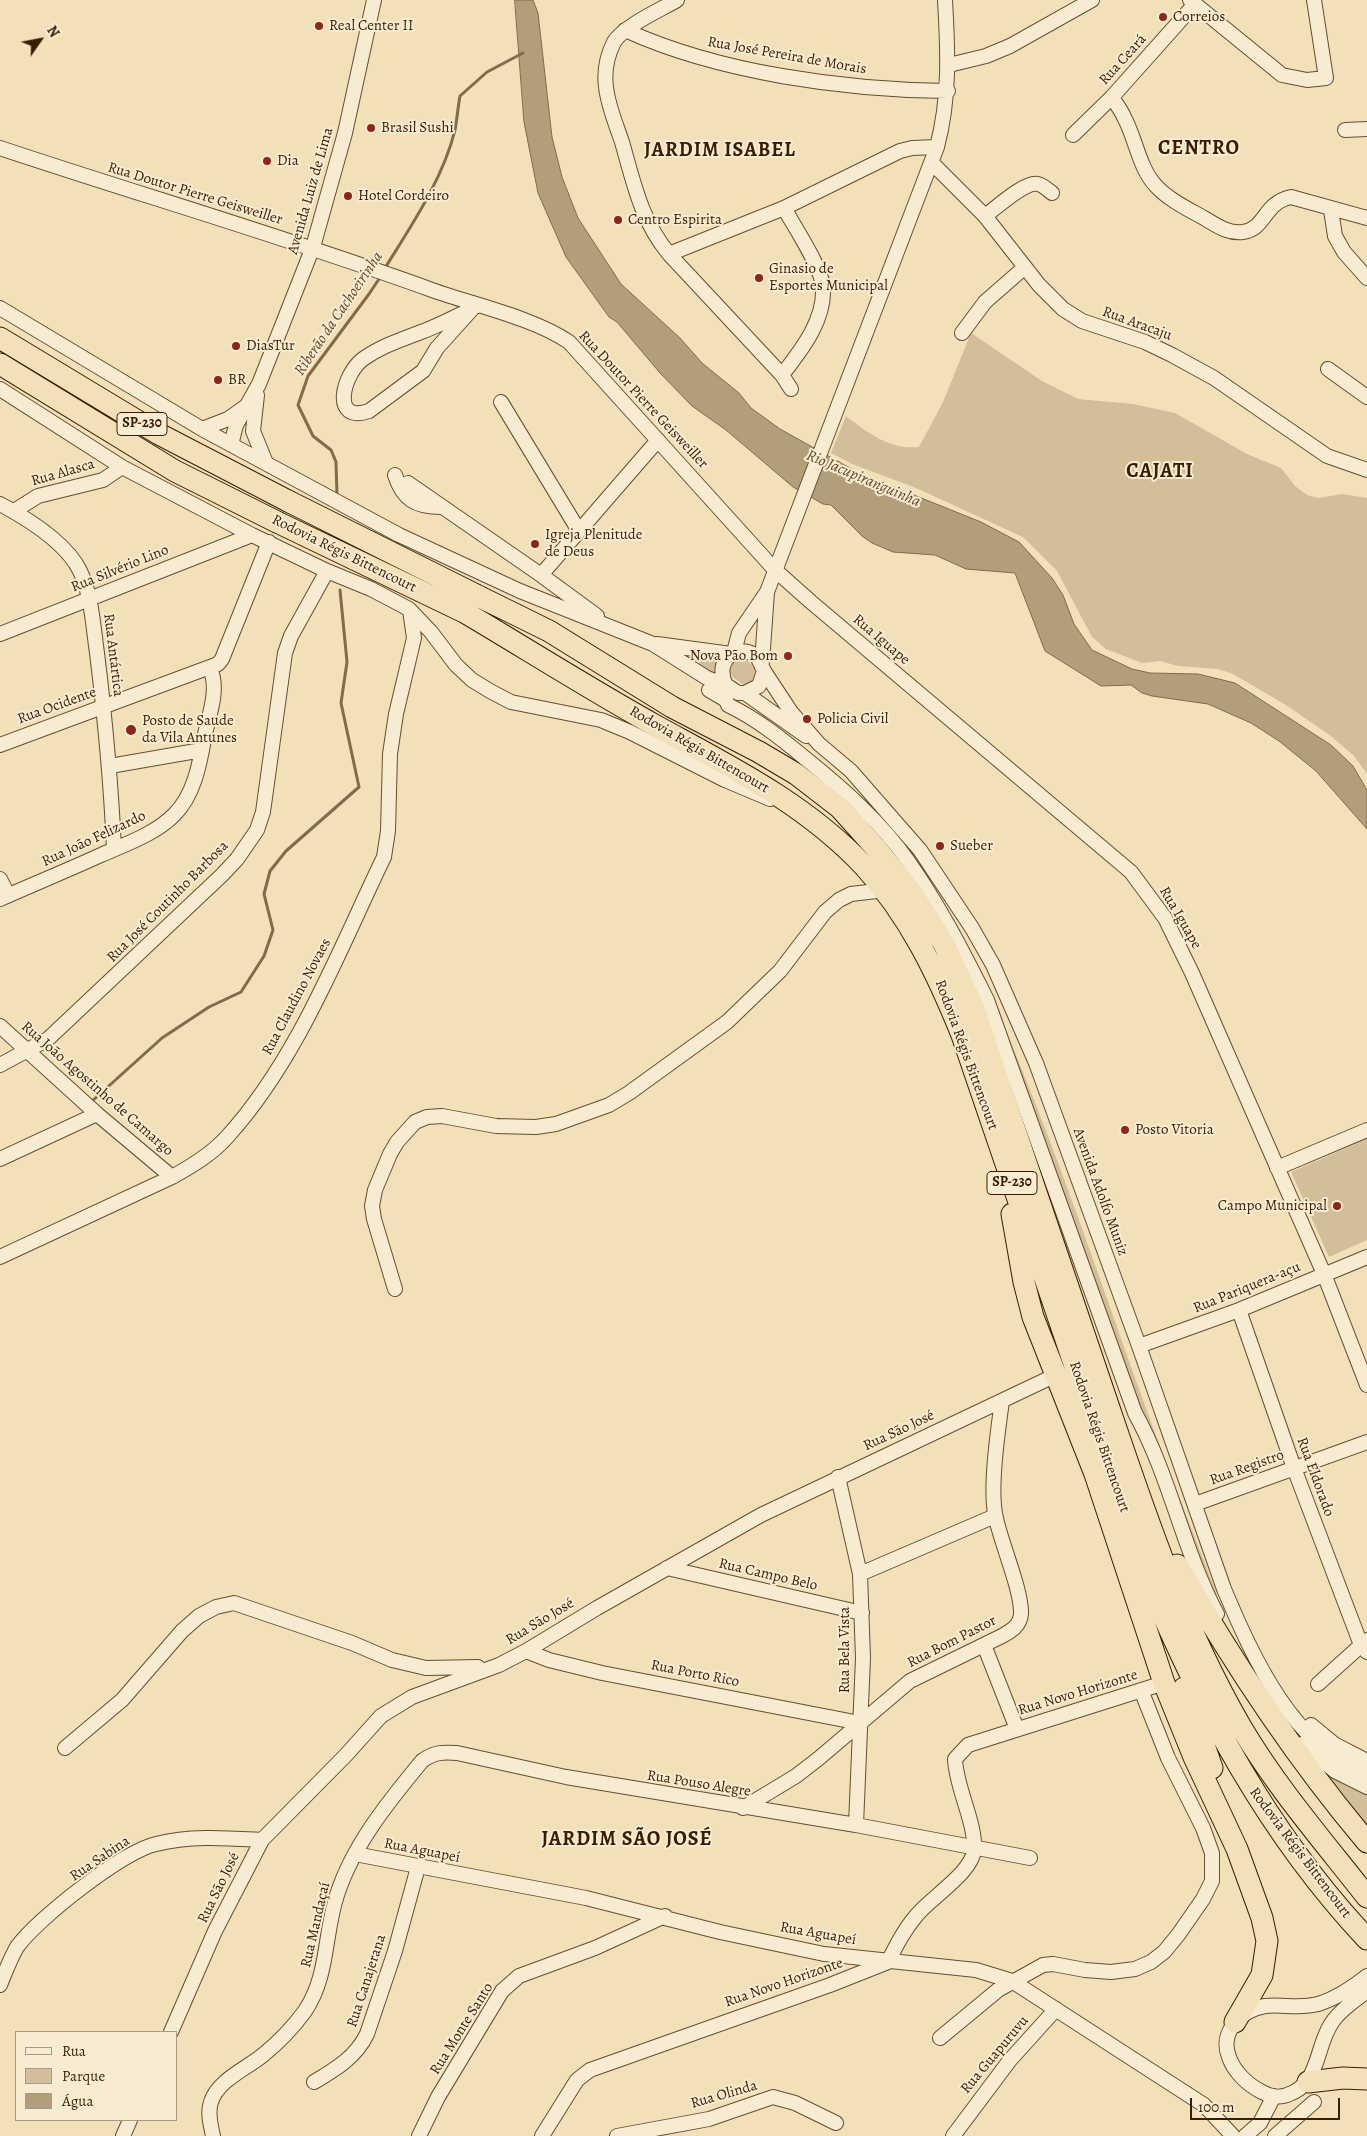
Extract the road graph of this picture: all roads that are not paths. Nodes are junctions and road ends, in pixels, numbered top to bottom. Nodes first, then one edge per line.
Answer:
1 (374, 0) edge
2 (677, 0) edge
3 (945, 0) edge
4 (1092, 0) edge
5 (1314, 0) edge
6 (1192, 2) edge
7 (625, 30) junction
8 (948, 65) junction
9 (948, 91) junction
10 (1112, 97) junction
11 (1367, 129) edge
12 (1345, 130) dead end
13 (1073, 135) dead end
14 (0, 148) edge
15 (938, 148) junction
16 (933, 164) junction
17 (1052, 192) dead end
18 (784, 208) junction
19 (1331, 210) junction
20 (985, 216) junction
21 (1367, 218) edge
22 (313, 247) junction
23 (669, 254) junction
24 (1024, 267) junction
25 (1367, 278) edge
26 (475, 307) junction
27 (0, 308) edge
28 (962, 332) dead end
29 (0, 338) edge
30 (0, 364) edge
31 (1328, 369) dead end
32 (782, 375) junction
33 (259, 384) junction
34 (0, 389) edge
35 (792, 389) dead end
36 (1367, 397) edge
37 (501, 402) dead end
38 (247, 405) junction
39 (202, 429) junction
40 (658, 440) junction
41 (231, 445) junction
42 (266, 463) junction
43 (122, 467) junction
44 (1367, 470) edge
45 (395, 475) dead end
46 (408, 483) dead end
47 (0, 504) edge
48 (441, 507) junction
49 (14, 511) junction
50 (579, 531) junction
51 (252, 535) junction
52 (399, 535) junction
53 (269, 542) junction
54 (436, 552) junction
55 (775, 570) junction
56 (327, 571) junction
57 (541, 575) junction
58 (371, 589) junction
59 (767, 592) junction
60 (90, 598) junction
61 (409, 609) junction
62 (611, 627) junction
63 (2, 632) edge
64 (653, 644) junction
65 (732, 653) junction
66 (763, 666) junction
67 (210, 668) junction
68 (726, 685) junction
69 (709, 690) dead end
70 (745, 693) junction
71 (104, 706) junction
72 (819, 744) junction
73 (0, 745) edge
74 (202, 750) junction
75 (110, 766) junction
76 (799, 808) junction
77 (114, 850) junction
78 (0, 879) edge
79 (885, 890) junction
80 (4, 897) edge
81 (0, 1026) edge
82 (28, 1052) junction
83 (0, 1065) edge
84 (91, 1108) junction
85 (1367, 1130) edge
86 (1001, 1149) junction
87 (0, 1159) edge
88 (1277, 1168) junction
89 (172, 1177) junction
90 (0, 1257) edge
91 (1367, 1257) edge
92 (1324, 1274) junction
93 (395, 1289) dead end
94 (1239, 1310) junction
95 (1139, 1346) junction
96 (1056, 1374) junction
97 (1367, 1385) edge
98 (1002, 1401) junction
99 (1367, 1442) edge
100 (1294, 1468) junction
101 (838, 1477) junction
102 (1195, 1504) junction
103 (1144, 1508) junction
104 (995, 1516) junction
105 (667, 1568) junction
106 (860, 1574) junction
107 (862, 1613) junction
108 (1173, 1642) junction
109 (984, 1645) junction
110 (1365, 1646) edge
111 (526, 1651) junction
112 (499, 1665) junction
113 (1164, 1683) junction
114 (1318, 1684) dead end
115 (1141, 1690) junction
116 (1276, 1695) junction
117 (860, 1723) junction
118 (1017, 1729) junction
119 (1302, 1744) junction
120 (66, 1748) dead end
121 (422, 1761) joint
122 (1367, 1761) edge
123 (1367, 1776) edge
124 (1367, 1788) edge
125 (743, 1808) junction
126 (856, 1826) junction
127 (1367, 1830) edge
128 (262, 1840) junction
129 (1367, 1842) edge
130 (974, 1849) junction
131 (1236, 1849) junction
132 (355, 1854) junction
133 (1030, 1858) dead end
134 (418, 1867) junction
135 (1367, 1897) edge
136 (665, 1916) junction
137 (1362, 1933) edge
138 (888, 1962) junction
139 (1367, 1976) edge
140 (1012, 1982) junction
141 (0, 1985) edge
142 (1367, 1991) edge
143 (1056, 2009) junction
144 (1235, 2022) junction
145 (171, 2031) edge
146 (940, 2038) dead end
147 (1367, 2079) edge
148 (314, 2082) dead end
149 (1311, 2092) junction
150 (1274, 2096) junction
151 (130, 2121) edge
152 (836, 2123) dead end
153 (123, 2136) edge
154 (213, 2136) edge
155 (419, 2136) edge
156 (542, 2136) edge
157 (617, 2136) edge
158 (953, 2136) edge
159 (1233, 2136) edge
160 (1245, 2136) edge
161 (1274, 2136) edge

1 - 22 street, Avenida Luiz de Lima
2 - 7 street
3 - 8 street
4 - 8 street
5 - 6 street
6 - 10 street, Rua Ceará
7 - 9 street, Rua José Pereira de Morais
7 - 23 street
8 - 9 street
9 - 15 street
10 - 13 street, Rua Ceará
10 - 19 street
11 - 12 street
14 - 22 street, Rua Doutor Pierre Geisweiller
15 - 16 street
15 - 18 street
16 - 20 street, Rua Aracaju
16 - 55 street
17 - 20 street
18 - 23 street
18 - 32 street
19 - 21 street
19 - 25 street
20 - 24 street, Rua Aracaju
22 - 26 street, Rua Doutor Pierre Geisweiller
22 - 33 street, Avenida Luiz de Lima
23 - 32 street
24 - 28 street
24 - 44 street, Rua Aracaju
26 - 26 street
26 - 40 street, Rua Doutor Pierre Geisweiller
27 - 39 street
29 - 103 highway, Rodovia Régis Bittencourt / SP-230, bridge
30 - 76 highway, Rodovia Régis Bittencourt / SP-230, bridge
31 - 36 street
32 - 35 street
33 - 38 street, Avenida Luiz de Lima
33 - 42 street, Avenida Luiz de Lima
34 - 43 street
37 - 50 street
38 - 39 street
38 - 41 street, Avenida Luiz de Lima
39 - 41 street
40 - 50 street
40 - 55 street, Rua Doutor Pierre Geisweiller
41 - 42 street
42 - 52 street
43 - 49 street, Rua Alasca
43 - 51 street
45 - 48 street
46 - 48 street
47 - 49 street, Rua Antártica
48 - 57 street
49 - 60 street, Rua Antártica
50 - 57 street
51 - 53 street
51 - 60 street, Rua Silvério Lino
52 - 54 street
52 - 58 street
53 - 56 street
53 - 67 street
54 - 61 street
54 - 62 street
55 - 59 street
55 - 88 street, Rua Iguape
56 - 58 street
56 - 82 street, Rua José Coutinho Barbosa
57 - 62 street
58 - 61 street
59 - 65 street
59 - 66 street
60 - 63 street, Rua Silvério Lino
60 - 71 street, Rua Antártica
61 - 76 street
61 - 89 street, Rua Claudino Novaes
62 - 64 street
64 - 65 street
64 - 68 street
65 - 66 street
65 - 68 street
66 - 70 street
66 - 72 street
67 - 71 street, Rua Ocidente
67 - 74 street, Rua João Felizardo
68 - 70 street
69 - 119 street
70 - 72 street
71 - 73 street, Rua Ocidente
71 - 75 street, Rua Antártica
72 - 95 street, Avenida Adolfo Muniz
74 - 75 street
74 - 77 street, Rua João Felizardo
75 - 77 street, Rua Antártica
76 - 79 highway, Rodovia Régis Bittencourt / SP-230
77 - 80 street, Rua João Felizardo
78 - 80 street
79 - 86 highway, Rodovia Régis Bittencourt / SP-230
79 - 93 street
81 - 82 street, Rua João Agostinho de Camargo
82 - 83 street, Rua José Coutinho Barbosa
82 - 84 street, Rua João Agostinho de Camargo
84 - 87 street
84 - 89 street, Rua João Agostinho de Camargo
85 - 88 street
86 - 96 highway
86 - 108 highway, Rodovia Régis Bittencourt / SP-230
88 - 92 street, Rua Iguape
89 - 90 street, Rua Claudino Novaes
91 - 92 street, Rua Pariquera-açu
92 - 94 street, Rua Pariquera-açu
92 - 97 street, Rua Iguape
94 - 95 street, Rua Pariquera-açu
94 - 100 street, Rua Eldorado
95 - 102 street, Avenida Adolfo Muniz
96 - 98 street, Rua São José
96 - 113 highway
98 - 101 street, Rua São José
98 - 104 street, Rua Bom Pastor
99 - 100 street, Rua Registro
100 - 102 street, Rua Registro
100 - 110 street, Rua Eldorado
101 - 105 street, Rua São José
101 - 106 street, Rua Bela Vista
102 - 116 street, Avenida Adolfo Muniz
103 - 129 highway
103 - 135 highway, Rodovia Régis Bittencourt / SP-230
104 - 106 street
104 - 109 street, Rua Bom Pastor
105 - 107 street, Rua Campo Belo
105 - 111 street, Rua São José
106 - 107 street, Rua Bela Vista
107 - 117 street, Rua Bela Vista
108 - 131 highway
108 - 137 highway, Rodovia Régis Bittencourt / SP-230
109 - 117 street, Rua Bom Pastor
109 - 118 street
110 - 114 street
111 - 112 street, Rua São José
111 - 117 street, Rua Porto Rico
112 - 120 street
112 - 128 street, Rua São José
113 - 115 street, Rua Novo Horizonte
113 - 131 highway
115 - 118 street, Rua Novo Horizonte
115 - 140 street
116 - 122 street, Avenida Adolfo Muniz
116 - 123 street, Avenida Adolfo Muniz
117 - 125 street, Rua Bom Pastor
117 - 126 street, Rua Bela Vista
118 - 130 street, Rua Novo Horizonte
119 - 124 street
119 - 127 street
121 - 125 street, Rua Pouso Alegre
121 - 132 street, Rua Mandaçaí
125 - 126 street, Rua Pouso Alegre
126 - 130 street, Rua Pouso Alegre
128 - 141 street, Rua Sabina
128 - 145 street, Rua São José
130 - 133 street, Rua Pouso Alegre
130 - 138 street
131 - 144 highway
132 - 134 street, Rua Aguapeí
132 - 154 street, Rua Mandaçaí
134 - 136 street, Rua Aguapeí
134 - 148 street, Rua Canajerana
136 - 138 street, Rua Aguapeí
136 - 155 street, Rua Monte Santo
138 - 140 street, Rua Aguapeí
138 - 156 street, Rua Novo Horizonte
139 - 144 street
140 - 143 street, Rua Aguapeí
140 - 146 street
142 - 149 street
143 - 158 street, Rua Guapuruvu
143 - 159 street, Rua Aguapeí
144 - 150 street
147 - 149 highway
149 - 150 street
149 - 161 street
150 - 160 street
151 - 153 street
152 - 157 street, Rua Olinda

